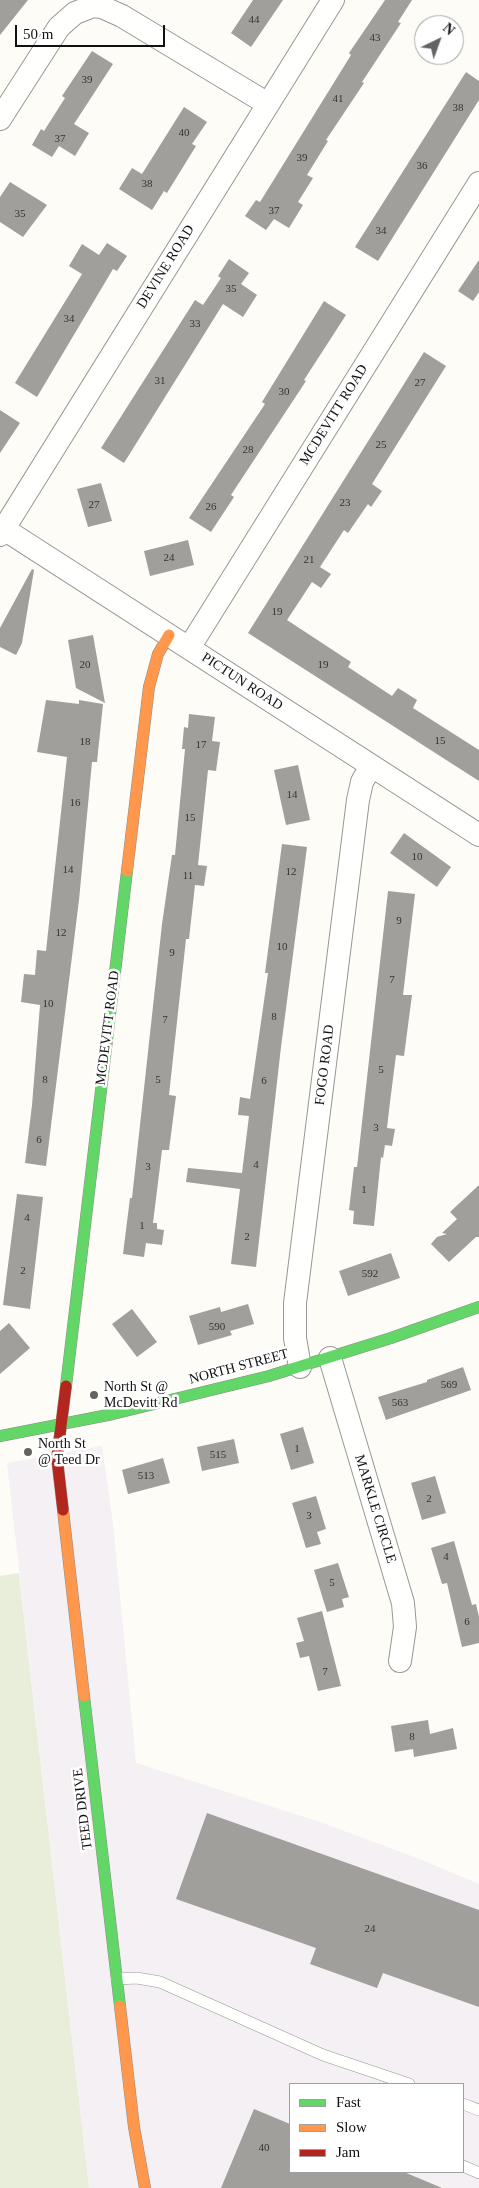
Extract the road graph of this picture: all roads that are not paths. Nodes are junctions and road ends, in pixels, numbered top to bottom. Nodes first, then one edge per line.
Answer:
1 (333, 0) edge
2 (268, 104) junction
3 (0, 120) edge
4 (479, 183) edge
5 (2, 532) edge
6 (169, 635) junction
7 (189, 648) junction
8 (371, 766) junction
9 (479, 835) edge
10 (479, 1307) edge
11 (330, 1358) junction
12 (300, 1367) junction
13 (60, 1425) junction
14 (0, 1436) edge
15 (400, 1661) dead end
16 (116, 1979) junction
17 (404, 2083) edge
18 (464, 2104) edge
19 (479, 2110) edge
20 (464, 2166) edge
21 (479, 2173) edge
22 (146, 2188) edge

1 - 2 street, DEVINE ROAD
2 - 3 street
2 - 5 street, DEVINE ROAD
4 - 7 street, MCDEVITT ROAD
5 - 6 street, PICTUN ROAD
6 - 7 street, PICTUN ROAD
6 - 13 street, MCDEVITT ROAD
7 - 8 street, PICTUN ROAD
8 - 9 street, PICTUN ROAD
8 - 12 street, FOGO ROAD
10 - 11 street, NORTH STREET
11 - 12 street, NORTH STREET
11 - 15 street, MARKLE CIRCLE
12 - 13 street, NORTH STREET
13 - 14 street, NORTH STREET
13 - 16 street, TEED DRIVE
16 - 17 lane
16 - 22 street, TEED DRIVE
18 - 19 lane
20 - 21 lane

